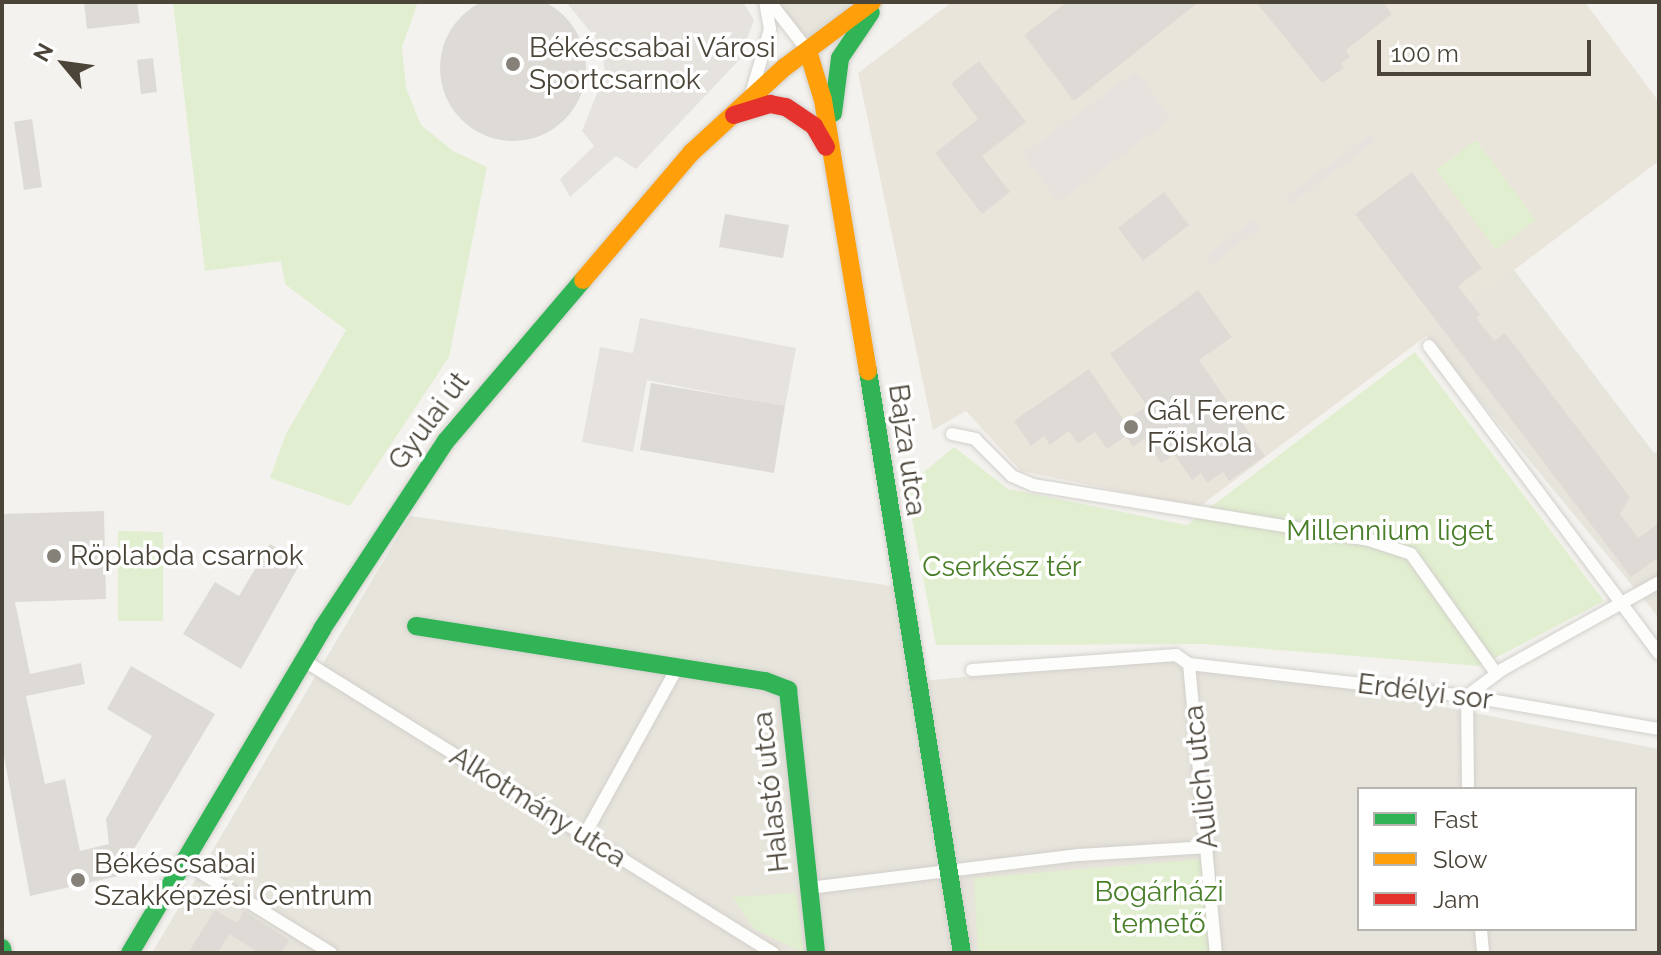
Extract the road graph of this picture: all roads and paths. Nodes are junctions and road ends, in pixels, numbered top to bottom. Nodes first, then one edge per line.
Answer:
1 (767, 2) edge
2 (872, 2) edge
3 (879, 2) edge
4 (808, 51) junction
5 (748, 99) junction
6 (727, 117) junction
7 (832, 157) junction
8 (1429, 346) dead end
9 (952, 434) dead end
10 (1659, 582) edge
11 (1622, 606) junction
12 (416, 626) dead end
13 (1659, 653) edge
14 (303, 660) junction
15 (1189, 664) junction
16 (676, 670) junction
17 (972, 670) dead end
18 (1496, 673) junction
19 (1467, 696) junction
20 (1659, 729) edge
21 (1468, 787) edge
22 (584, 836) junction
23 (1209, 847) junction
24 (182, 861) junction
25 (949, 873) junction
26 (809, 888) junction
27 (1481, 931) edge
28 (130, 953) edge
29 (331, 953) edge
30 (773, 953) edge
31 (816, 953) edge
32 (962, 953) edge
33 (1216, 953) edge
34 (1483, 953) edge

1 - 4 street
1 - 5 street
2 - 4 main road, Gyulai út
3 - 7 main road
4 - 5 main road, Gyulai út
4 - 7 main road, Bajza utca
5 - 6 main road, Gyulai út
6 - 7 main road
6 - 14 main road, Gyulai út
7 - 25 main road, Bajza utca
8 - 11 street
9 - 18 street
10 - 11 street
11 - 13 street
11 - 18 street
12 - 16 main road
14 - 22 street, Alkotmány utca
14 - 24 main road, Gyulai út
15 - 17 street, Aulich utca
15 - 19 street, Erdélyi sor
15 - 23 street, Aulich utca
16 - 22 street
16 - 26 main road, Halastó utca
18 - 19 street
19 - 20 street, Erdélyi sor
19 - 21 street
22 - 30 street, Alkotmány utca
23 - 25 street
23 - 33 street, Aulich utca
24 - 28 main road, Gyulai út
24 - 29 street
25 - 26 street
25 - 32 main road, Bajza utca
26 - 31 main road, Halastó utca
27 - 34 street

